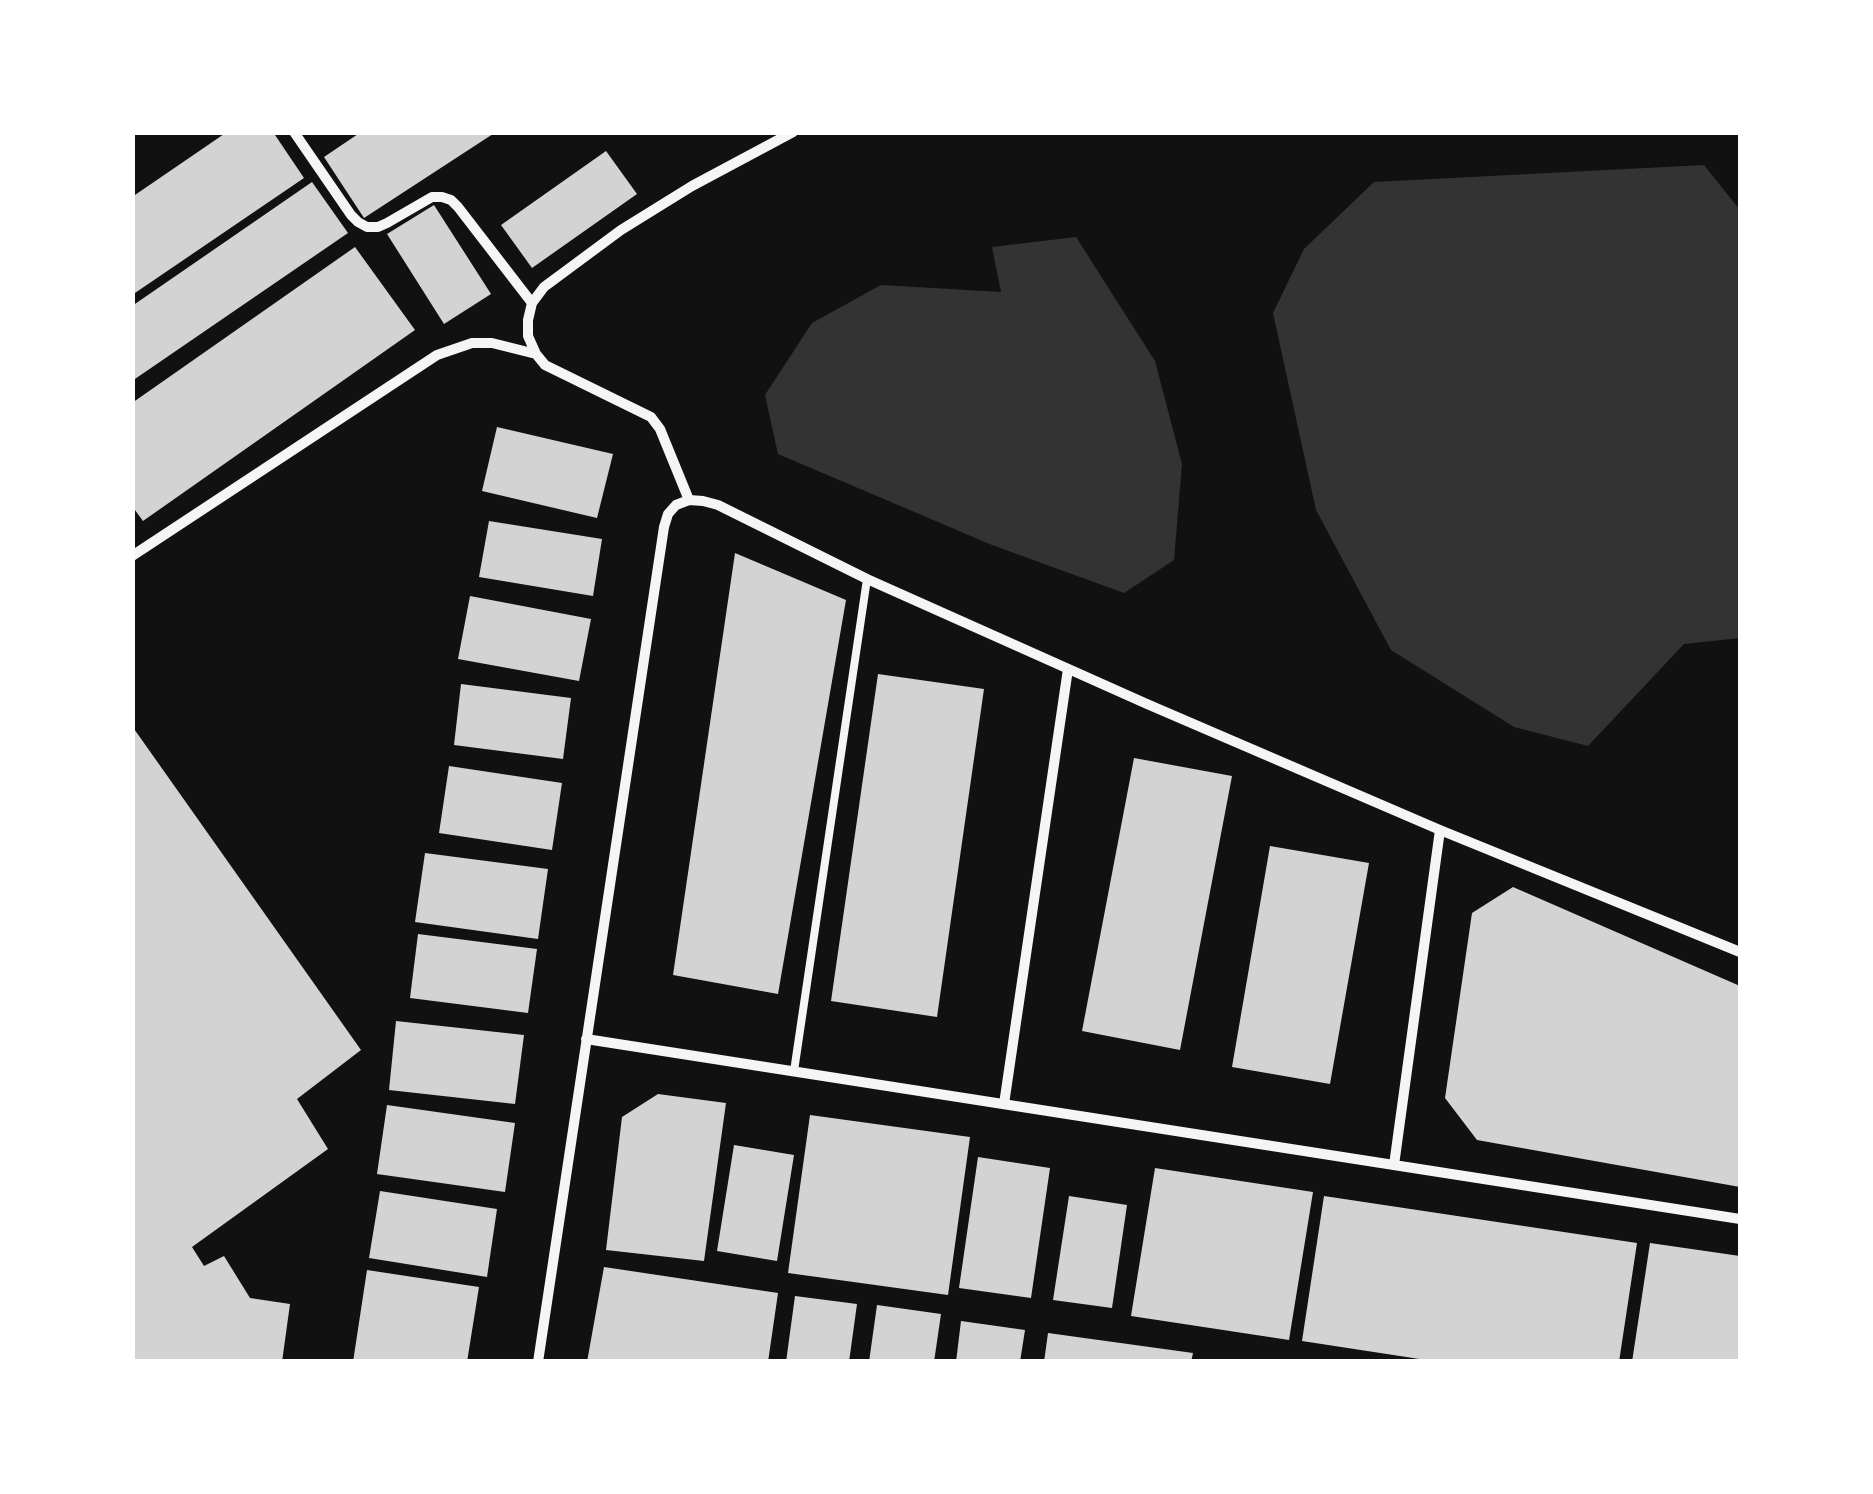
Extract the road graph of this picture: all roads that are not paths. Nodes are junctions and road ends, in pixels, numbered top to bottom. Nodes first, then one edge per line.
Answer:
1 (294, 132) edge
2 (793, 132) edge
3 (532, 303) junction
4 (536, 354) junction
5 (688, 500) junction
6 (134, 552) edge
7 (867, 578) junction
8 (1068, 669) junction
9 (1440, 830) junction
10 (1740, 952) edge
11 (586, 1039) junction
12 (794, 1072) junction
13 (1004, 1104) junction
14 (1394, 1165) junction
15 (1740, 1219) edge
16 (538, 1362) edge

1 - 3 street
2 - 3 street
3 - 4 street
4 - 5 street
4 - 6 street
5 - 7 street
5 - 11 street
7 - 8 street
7 - 12 lane
8 - 9 street
8 - 13 street
9 - 10 street
9 - 14 street
11 - 12 street
11 - 16 street
12 - 13 street
13 - 14 street
14 - 15 street

